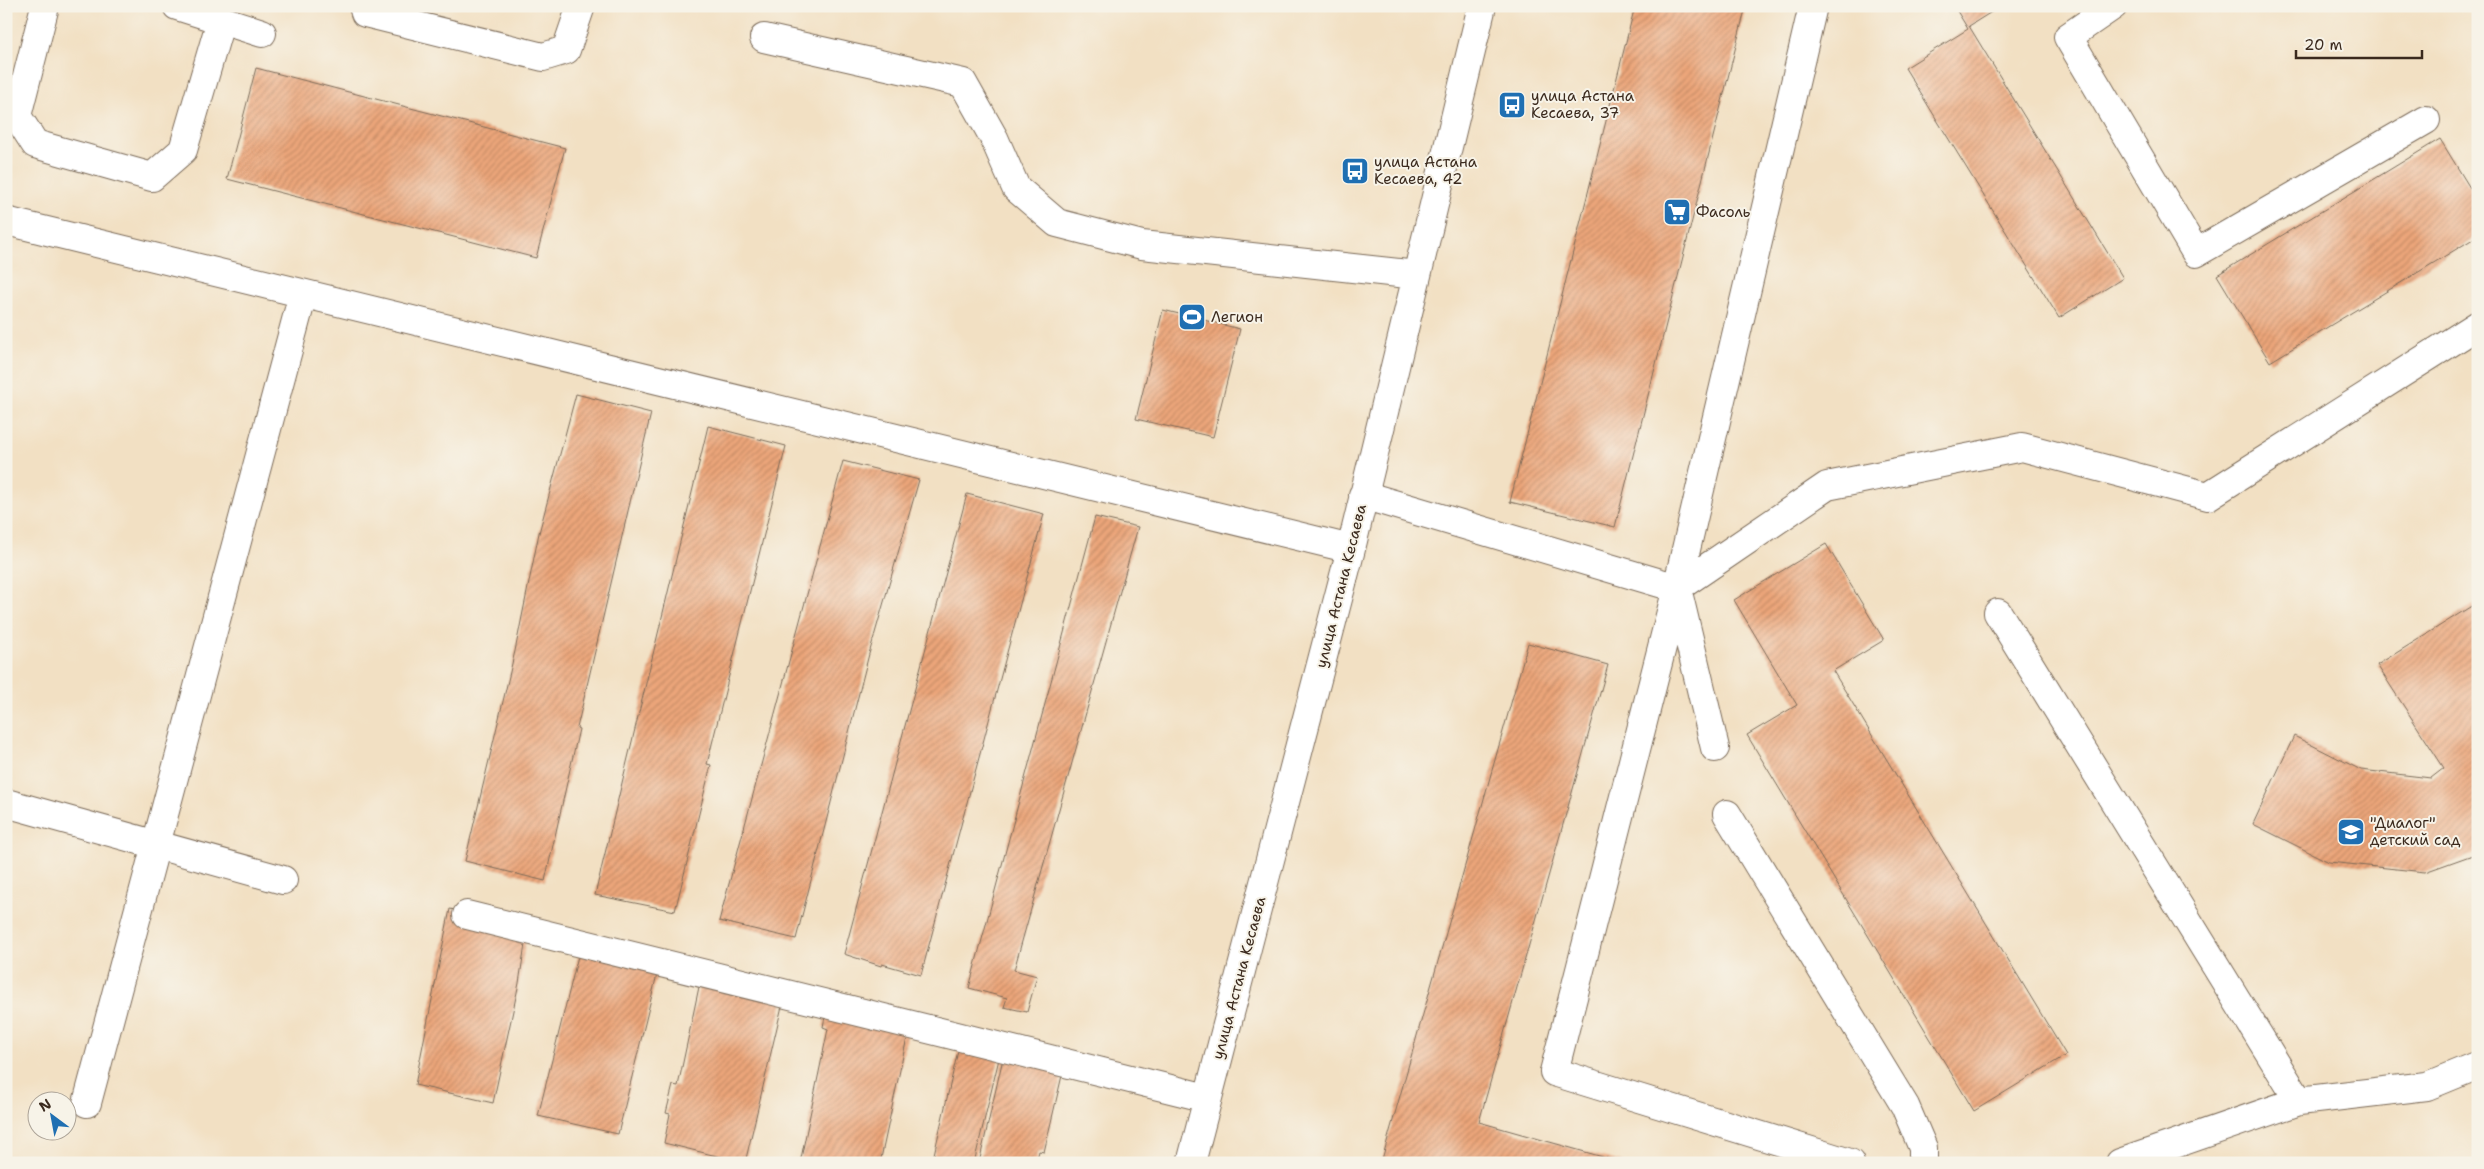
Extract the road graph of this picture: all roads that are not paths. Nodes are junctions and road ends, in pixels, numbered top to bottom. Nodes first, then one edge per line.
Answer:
1 (45, 6) edge
2 (177, 6) edge
3 (363, 6) edge
4 (581, 6) edge
5 (1482, 6) edge
6 (1813, 6) edge
7 (2113, 6) edge
8 (221, 20) junction
9 (262, 33) dead end
10 (764, 38) dead end
11 (2426, 120) dead end
12 (6, 221) edge
13 (1417, 275) junction
14 (303, 294) junction
15 (2478, 325) edge
16 (1363, 495) junction
17 (1351, 550) junction
18 (1677, 588) junction
19 (1998, 613) dead end
20 (1715, 748) dead end
21 (6, 803) edge
22 (1727, 814) dead end
23 (154, 846) junction
24 (282, 880) dead end
25 (467, 916) dead end
26 (2478, 1065) edge
27 (1208, 1098) junction
28 (2299, 1101) junction
29 (87, 1103) dead end
30 (1191, 1163) edge
31 (1850, 1163) edge
32 (1923, 1163) edge
33 (2120, 1163) edge

1 - 8 street
2 - 8 street
3 - 4 street
5 - 13 street, улица Астана Кесаева
6 - 18 street
7 - 11 street
8 - 9 street
10 - 13 street
12 - 14 street
13 - 16 street, улица Астана Кесаева
14 - 17 street
14 - 23 street
15 - 18 street
16 - 17 street, улица Астана Кесаева
16 - 18 street
17 - 27 street, улица Астана Кесаева
18 - 20 street
18 - 31 street
19 - 28 street
21 - 23 street
22 - 32 street
23 - 24 street
23 - 29 street
25 - 27 street
26 - 28 street
27 - 30 street, улица Астана Кесаева
28 - 33 street

